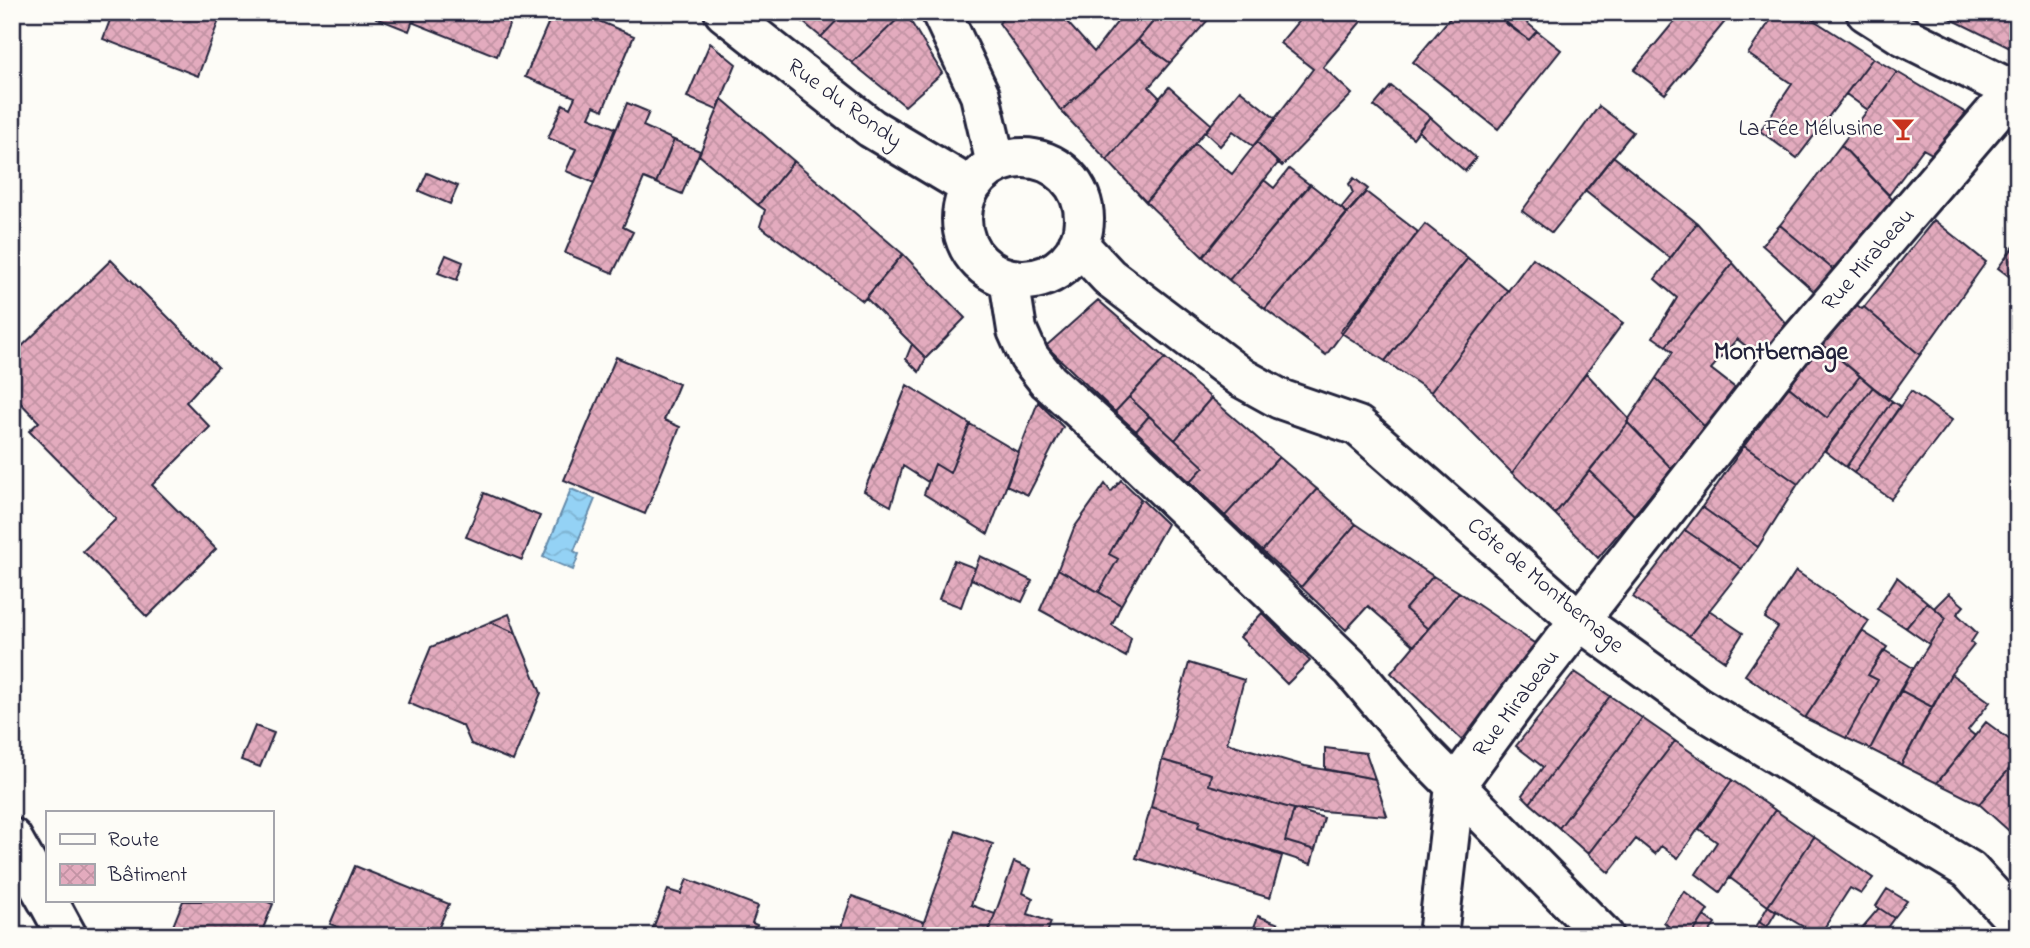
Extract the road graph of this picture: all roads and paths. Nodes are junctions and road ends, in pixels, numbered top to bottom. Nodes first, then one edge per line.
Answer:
1 (724, 12) edge
2 (941, 12) edge
3 (1866, 12) edge
4 (2017, 93) edge
5 (983, 176) junction
6 (1078, 244) junction
7 (1009, 279) junction
8 (1580, 621) junction
9 (1455, 786) junction
10 (12, 838) edge
11 (46, 898) edge
12 (48, 902) edge
13 (2018, 923) edge
14 (67, 936) edge
15 (1438, 936) edge
16 (1604, 936) edge

1 - 5 street, Rue du Rondy
2 - 5 street
3 - 4 street
4 - 8 street, Rue Mirabeau
5 - 6 street
5 - 7 street
6 - 7 street
6 - 8 street, Côte de Montbernage
7 - 9 street
8 - 9 street, Rue Mirabeau
8 - 13 street, Côte de Montbernage
9 - 15 street
9 - 16 street
10 - 11 street
12 - 14 street

